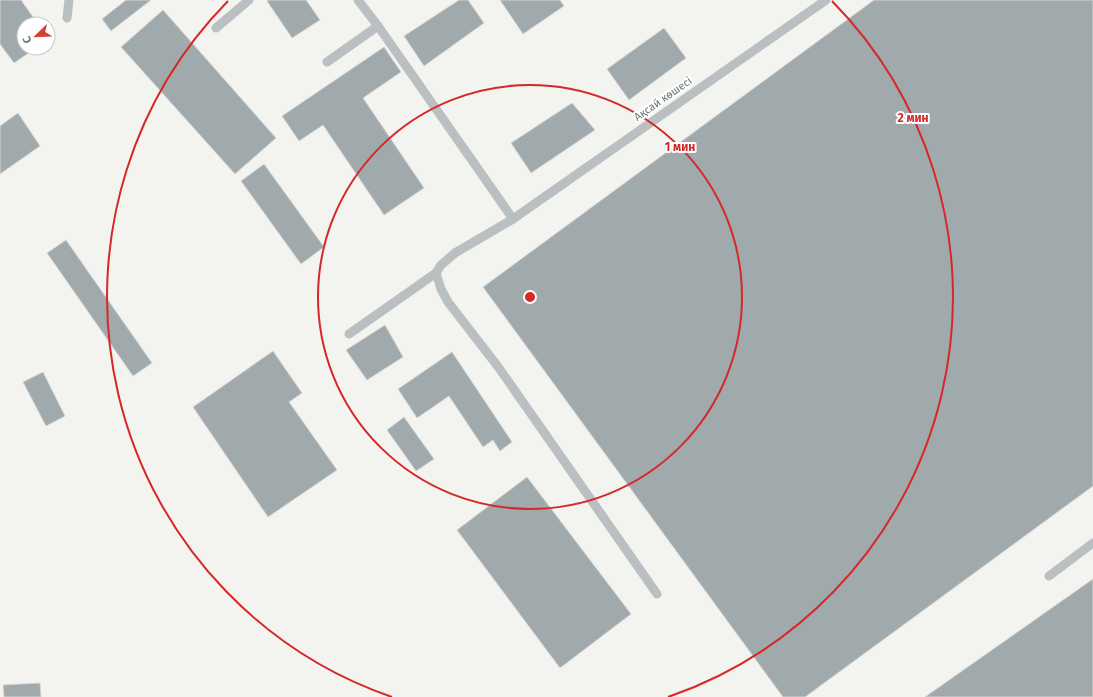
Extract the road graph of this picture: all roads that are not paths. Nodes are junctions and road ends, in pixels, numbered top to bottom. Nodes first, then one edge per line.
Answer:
1 (69, 0) edge
2 (249, 0) edge
3 (358, 0) edge
4 (826, 0) edge
5 (67, 18) dead end
6 (378, 26) junction
7 (216, 28) dead end
8 (327, 62) dead end
9 (514, 219) junction
10 (436, 273) junction
11 (349, 334) dead end
12 (1093, 543) edge
13 (1048, 576) dead end
14 (657, 594) dead end

1 - 5 lane
2 - 7 lane
3 - 6 lane
4 - 9 lane, Ақсай көшесі
6 - 8 lane
6 - 9 lane
9 - 10 lane, Ақсай көшесі
10 - 11 lane, Ақсай көшесі
10 - 14 lane
12 - 13 lane

